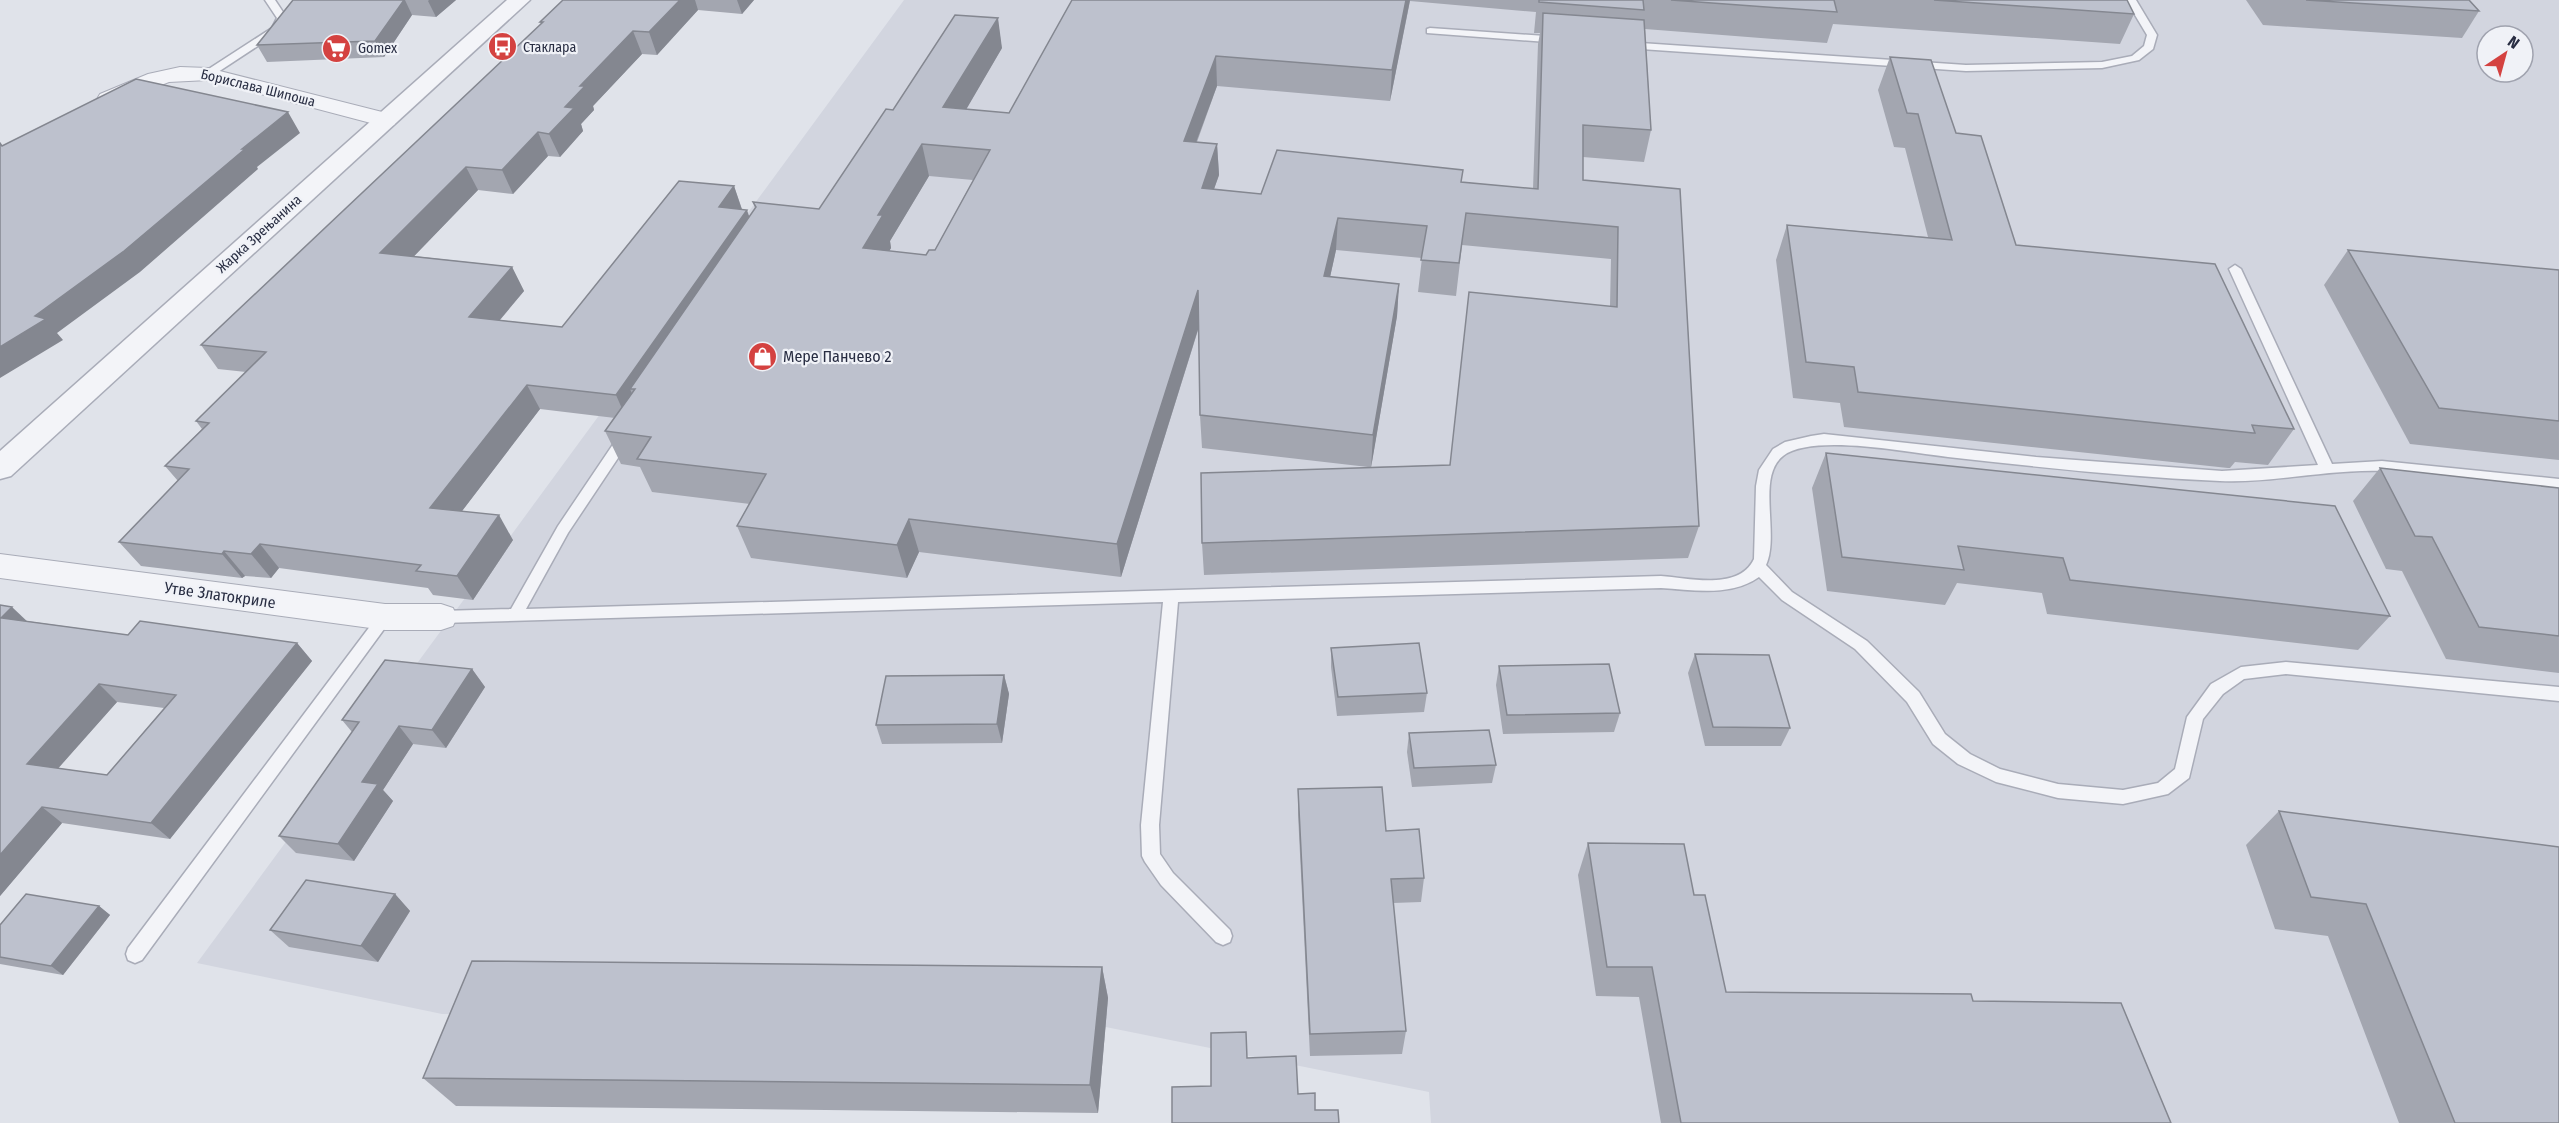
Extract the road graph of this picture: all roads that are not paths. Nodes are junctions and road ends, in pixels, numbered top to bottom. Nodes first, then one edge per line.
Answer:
1 (270, 0) edge
2 (519, 0) edge
3 (2131, 0) edge
4 (1430, 31) dead end
5 (1573, 41) edge
6 (1609, 44) edge
7 (208, 74) junction
8 (88, 108) edge
9 (386, 120) junction
10 (2235, 269) dead end
11 (634, 423) edge
12 (0, 468) edge
13 (2327, 469) junction
14 (2559, 484) edge
15 (0, 566) edge
16 (1760, 568) junction
17 (1171, 596) junction
18 (515, 615) junction
19 (385, 617) junction
20 (441, 617) joint
21 (2559, 694) edge
22 (1223, 936) dead end
23 (135, 954) dead end

1 - 7 lane
2 - 9 street, Жарка Зрењанина
3 - 6 lane
4 - 5 lane
7 - 8 street, Борислава Шипоша
7 - 9 street, Борислава Шипоша
9 - 12 street, Жарка Зрењанина
10 - 13 lane
11 - 18 lane
13 - 14 lane
13 - 16 lane
15 - 19 street, Утве Златокриле
16 - 17 lane
16 - 21 lane
17 - 18 lane
17 - 22 lane
18 - 20 lane
19 - 20 street, Утве Златокриле
19 - 23 lane

